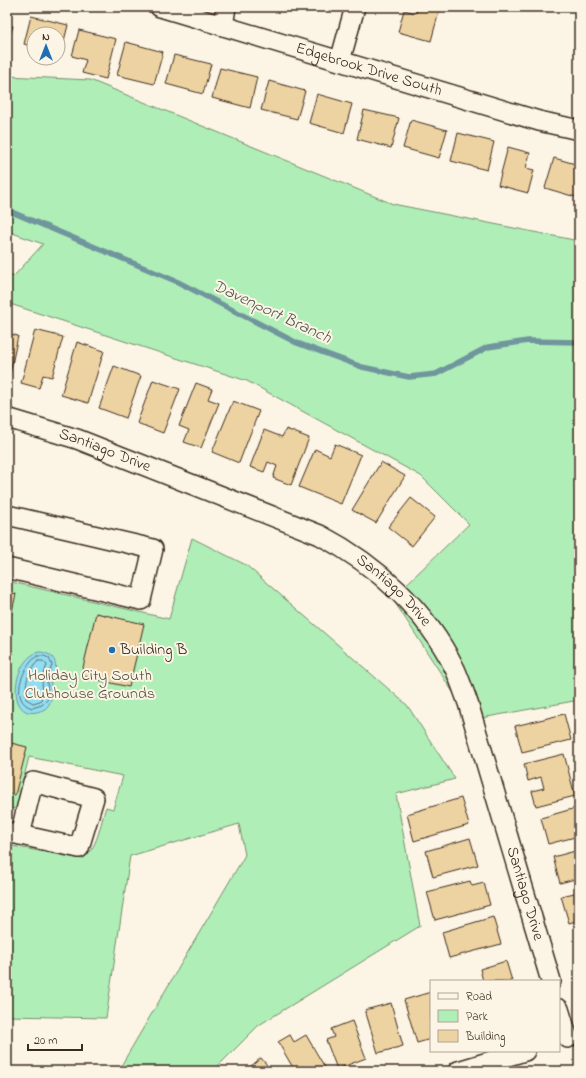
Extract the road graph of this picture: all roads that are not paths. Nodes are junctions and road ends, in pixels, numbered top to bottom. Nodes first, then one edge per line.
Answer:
1 (160, 7) edge
2 (226, 7) edge
3 (355, 7) edge
4 (223, 26) junction
5 (340, 61) junction
6 (579, 130) edge
7 (7, 418) edge
8 (7, 515) edge
9 (7, 568) edge
10 (551, 980) edge
11 (560, 1012) edge
12 (569, 1038) edge
13 (522, 1052) edge
14 (458, 1071) edge

1 - 4 street, Edgebrook Drive South
2 - 4 street
3 - 5 street
4 - 5 street, Edgebrook Drive South
5 - 6 street, Edgebrook Drive South
7 - 10 street, Santiago Drive
8 - 9 street
11 - 12 street
13 - 14 street

